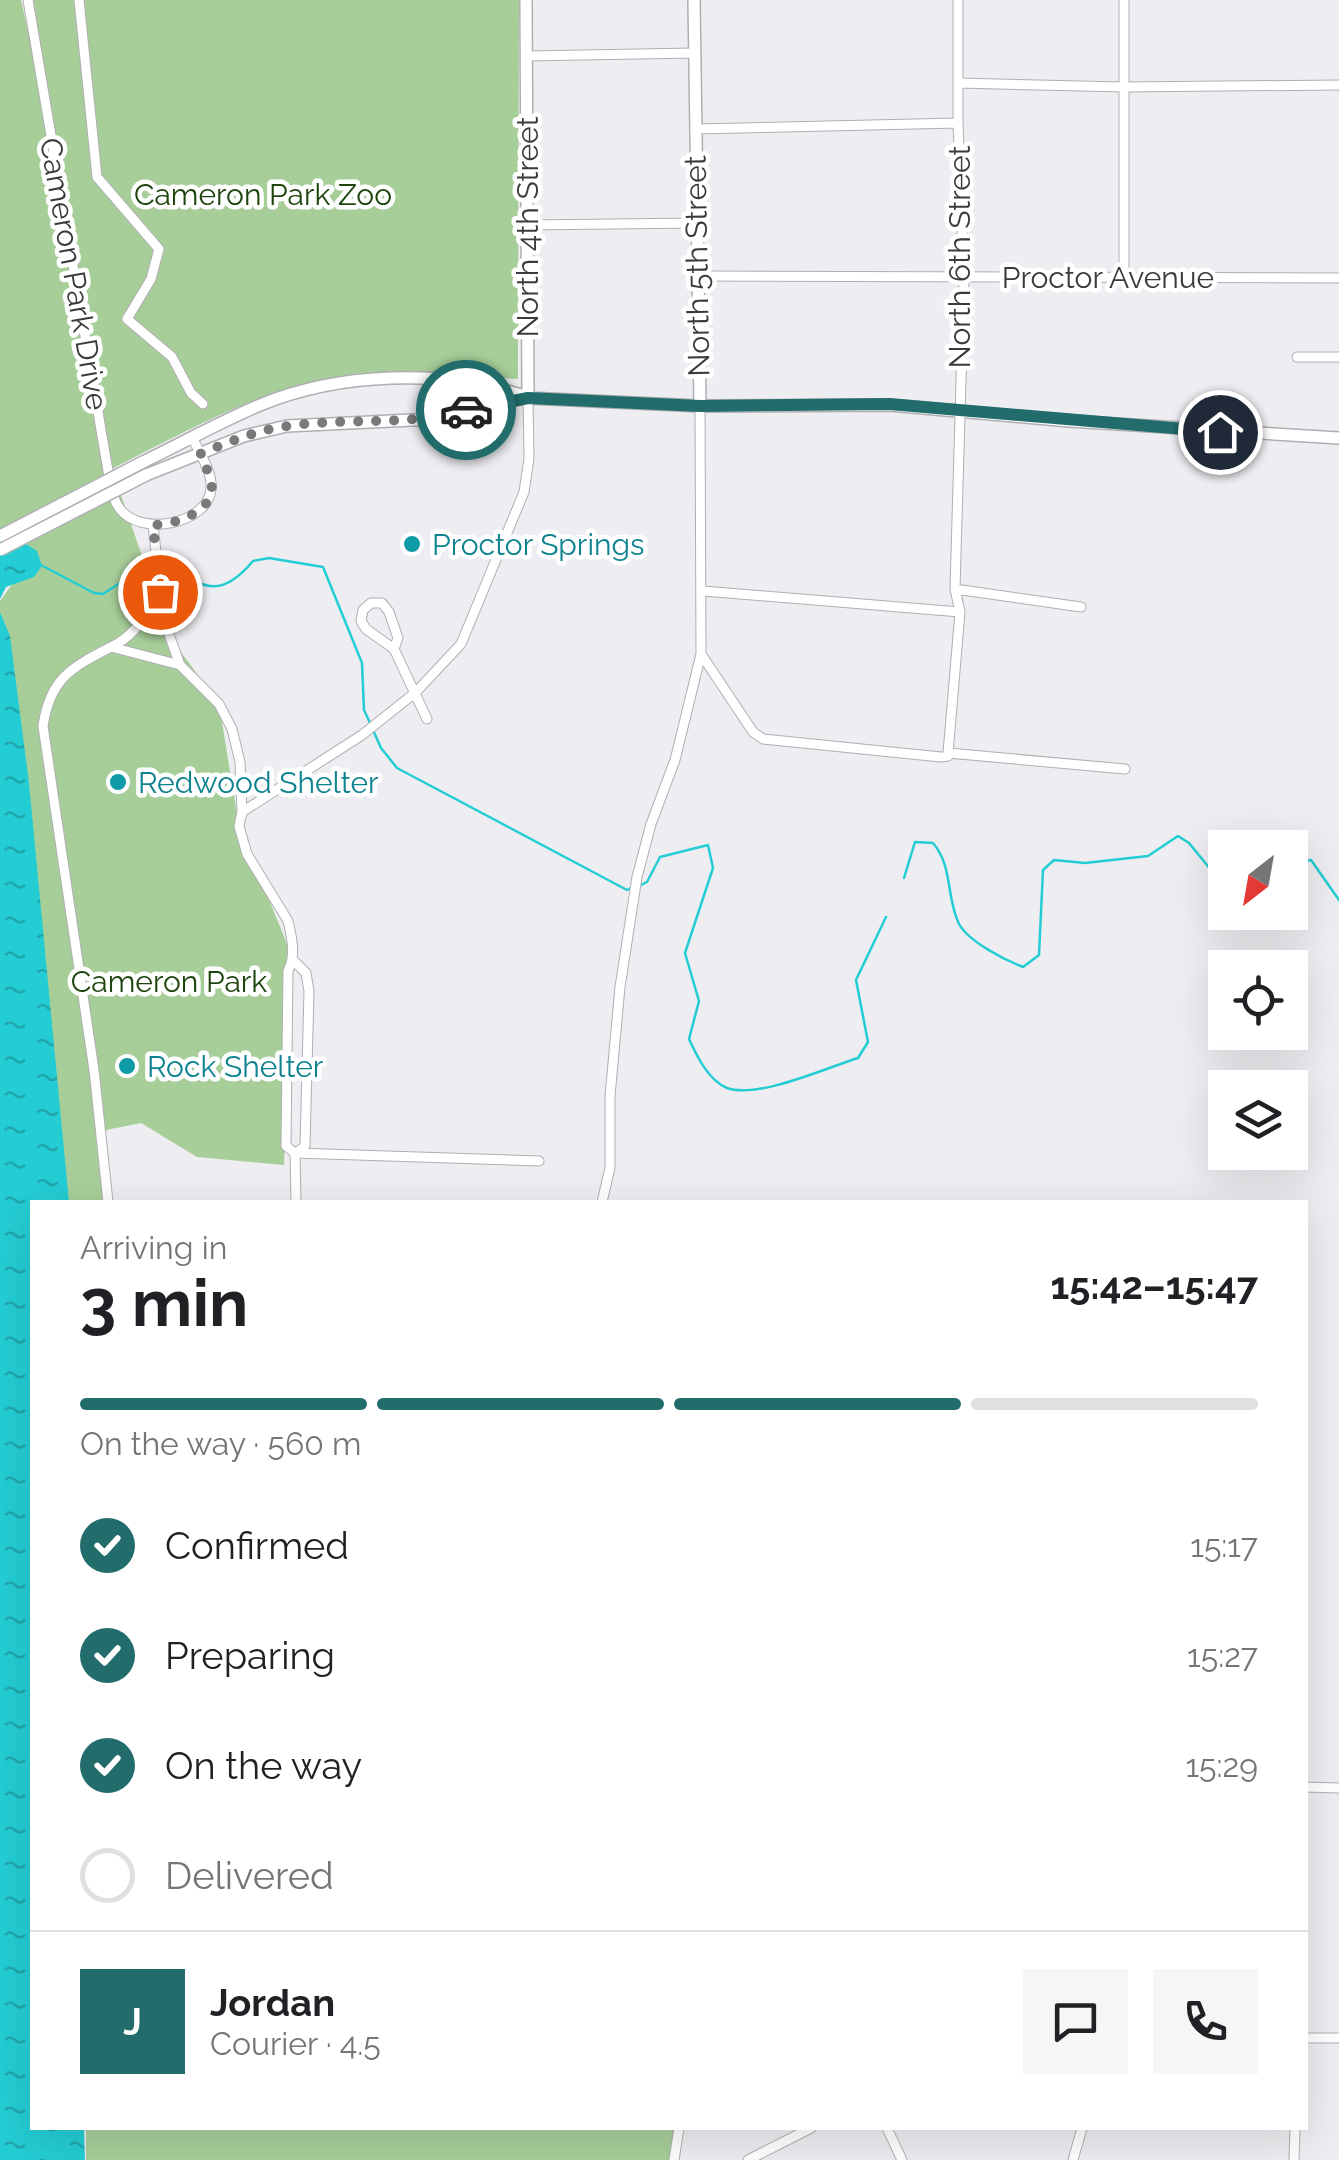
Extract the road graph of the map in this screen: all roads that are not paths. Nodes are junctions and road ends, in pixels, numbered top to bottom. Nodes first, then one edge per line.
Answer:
1 (28, 0) edge
2 (79, 0) edge
3 (526, 0) edge
4 (694, 0) edge
5 (958, 0) edge
6 (1124, 0) edge
7 (694, 53) junction
8 (526, 56) junction
9 (958, 82) junction
10 (1339, 85) edge
11 (1124, 87) junction
12 (958, 123) junction
13 (696, 130) junction
14 (697, 223) junction
15 (528, 225) junction
16 (698, 276) junction
17 (964, 277) junction
18 (1124, 277) junction
19 (1339, 278) edge
20 (1298, 356) dead end
21 (1339, 357) edge
22 (528, 398) junction
23 (203, 404) dead end
24 (700, 406) junction
25 (958, 411) junction
26 (192, 437) junction
27 (1339, 438) edge
28 (200, 454) junction
29 (144, 468) junction
30 (153, 525) junction
31 (0, 536) edge
32 (0, 550) edge
33 (955, 590) junction
34 (160, 592) junction
35 (703, 592) junction
36 (1081, 606) dead end
37 (960, 612) junction
38 (112, 647) junction
39 (394, 648) junction
40 (702, 654) junction
41 (180, 665) junction
42 (416, 692) junction
43 (427, 719) dead end
44 (948, 752) junction
45 (1125, 768) dead end
46 (240, 775) junction
47 (266, 796) junction
48 (242, 812) junction
49 (294, 961) junction
50 (295, 1153) junction
51 (539, 1161) dead end
52 (108, 1200) edge
53 (296, 1200) edge
54 (602, 1200) edge
55 (1308, 1787) edge
56 (1339, 1788) edge
57 (1308, 2038) edge
58 (1339, 2038) edge
59 (679, 2130) edge
60 (806, 2130) edge
61 (888, 2130) edge
62 (1081, 2130) edge
63 (1295, 2130) edge
64 (674, 2160) edge
65 (748, 2160) edge
66 (902, 2160) edge
67 (1073, 2160) edge
68 (1294, 2160) edge

1 - 30 street, Cameron Park Drive
2 - 23 street
3 - 8 main road, North 4th Street
4 - 7 main road, North 5th Street
5 - 9 street, North 6th Street
6 - 11 street
7 - 8 street
7 - 13 main road, North 5th Street
8 - 15 main road, North 4th Street
9 - 11 street
9 - 12 street, North 6th Street
10 - 11 street
11 - 18 street
12 - 13 street
12 - 17 street, North 6th Street
13 - 14 main road, North 5th Street
14 - 15 street
14 - 16 main road, North 5th Street
15 - 22 main road, North 4th Street
16 - 17 street, Proctor Avenue
16 - 24 main road, North 5th Street
17 - 18 street, Proctor Avenue
17 - 25 street, North 6th Street
18 - 19 street, Proctor Avenue
20 - 21 street
22 - 24 main road
22 - 26 main road
22 - 28 main road
22 - 42 street, North 4th Street
24 - 25 main road
24 - 35 street, North 5th Street
25 - 27 main road
25 - 33 street, North 6th Street
26 - 28 street
26 - 29 main road
28 - 29 main road
28 - 30 street
29 - 31 main road, bridge
29 - 32 main road, bridge
30 - 34 street
33 - 36 street
33 - 37 street, North 6th Street
34 - 38 street
34 - 41 street
35 - 37 street
35 - 40 street, North 5th Street
37 - 44 street, North 6th Street
38 - 41 street
38 - 52 street
39 - 39 street
39 - 42 street
40 - 44 street
40 - 54 street, North 5th Street
41 - 46 street
42 - 43 street
42 - 47 street, North 4th Street
44 - 45 street
46 - 47 street
46 - 48 street
47 - 48 street, North 4th Street
48 - 49 street
49 - 50 street
49 - 50 street
50 - 51 street
50 - 53 street
55 - 56 street
57 - 58 street
59 - 64 street
60 - 65 street
61 - 66 street
62 - 67 street
63 - 68 street

